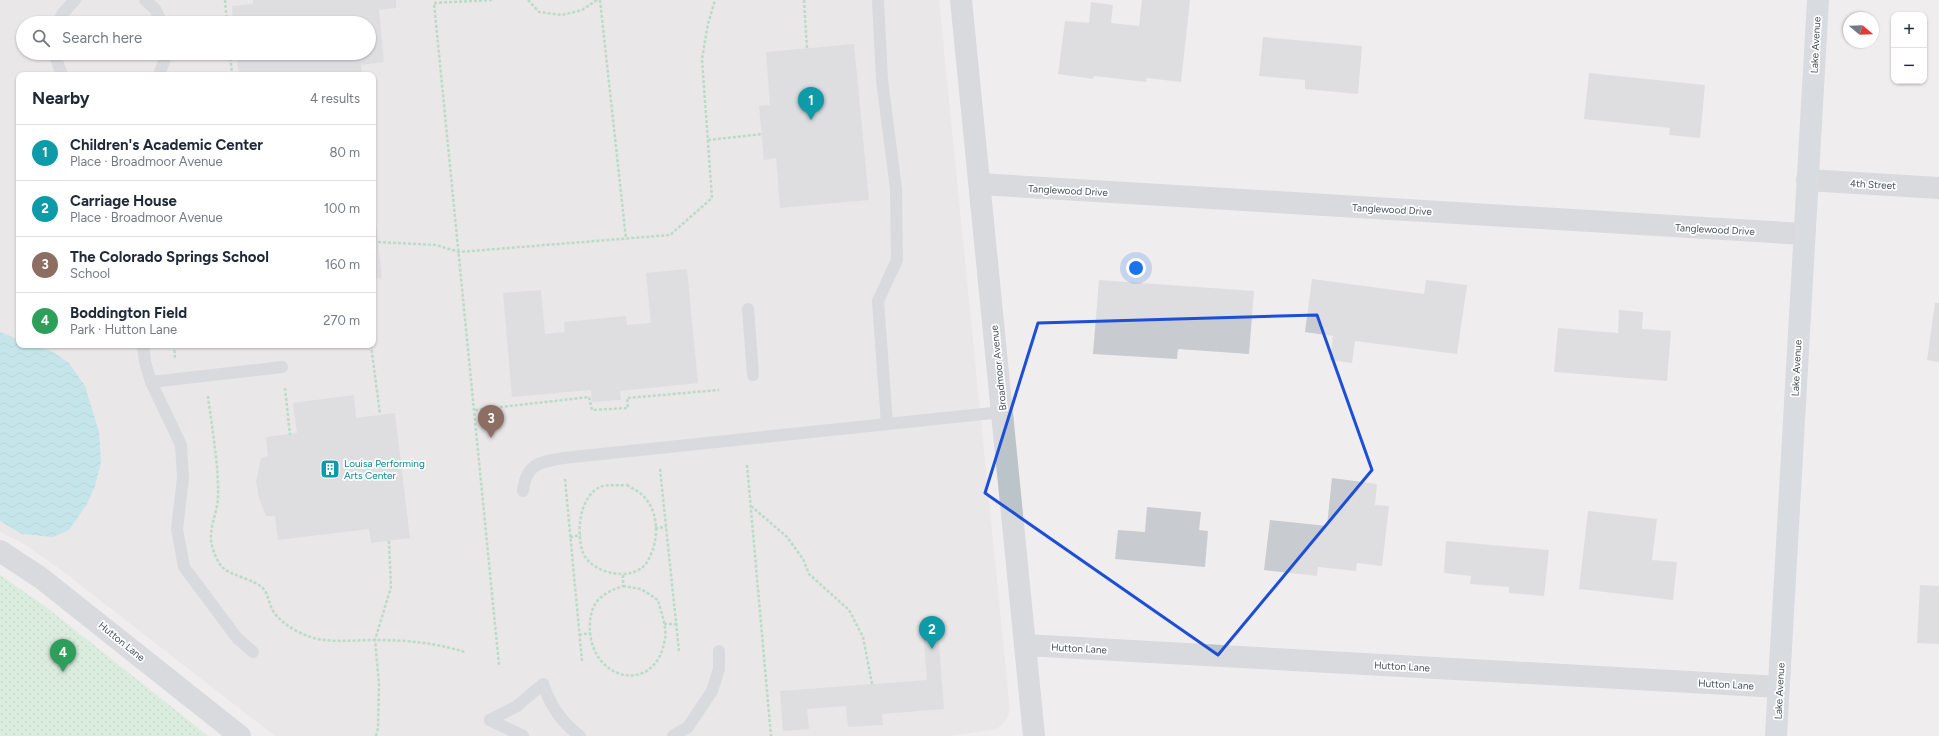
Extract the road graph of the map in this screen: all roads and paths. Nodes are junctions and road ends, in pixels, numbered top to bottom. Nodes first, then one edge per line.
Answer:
1 (75, 0) edge
2 (145, 0) edge
3 (225, 0) edge
4 (492, 0) edge
5 (528, 0) edge
6 (598, 0) edge
7 (715, 0) edge
8 (804, 0) edge
9 (878, 0) edge
10 (961, 0) edge
11 (1818, 0) edge
12 (62, 16) edge
13 (158, 16) edge
14 (226, 16) edge
15 (807, 48) dead end
16 (57, 60) edge
17 (164, 60) edge
18 (231, 60) edge
19 (61, 72) edge
20 (160, 72) edge
21 (232, 72) edge
22 (763, 134) dead end
23 (708, 140) junction
24 (1807, 180) junction
25 (980, 184) junction
26 (1939, 188) edge
27 (1804, 234) junction
28 (626, 239) junction
29 (378, 242) dead end
30 (459, 252) junction
31 (748, 309) dead end
32 (143, 348) edge
33 (371, 348) edge
34 (282, 367) joint
35 (753, 375) dead end
36 (205, 376) junction
37 (151, 382) junction
38 (719, 390) dead end
39 (475, 410) junction
40 (1002, 412) junction
41 (380, 414) dead end
42 (888, 424) junction
43 (290, 435) dead end
44 (658, 448) junction
45 (563, 458) junction
46 (747, 465) dead end
47 (523, 491) dead end
48 (751, 506) junction
49 (666, 527) junction
50 (656, 528) junction
51 (581, 535) junction
52 (570, 537) junction
53 (389, 540) dead end
54 (0, 551) edge
55 (623, 575) junction
56 (623, 586) junction
57 (664, 624) junction
58 (677, 624) junction
59 (590, 633) junction
60 (579, 635) junction
61 (375, 640) junction
62 (1025, 645) junction
63 (679, 651) dead end
64 (719, 651) dead end
65 (253, 652) dead end
66 (465, 652) dead end
67 (582, 661) dead end
68 (499, 665) dead end
69 (872, 684) dead end
70 (1779, 687) junction
71 (240, 736) edge
72 (376, 736) edge
73 (523, 736) edge
74 (580, 736) edge
75 (674, 736) edge
76 (771, 736) edge
77 (1034, 736) edge
78 (1776, 736) edge

1 - 12 lane
2 - 13 lane
3 - 14 path
4 - 30 path
5 - 6 path
6 - 28 path
7 - 23 path
8 - 15 path
9 - 42 lane
10 - 25 street, Broadmoor Avenue
11 - 24 main road, Lake Avenue
16 - 19 lane
17 - 20 lane
18 - 21 path
22 - 23 path
23 - 28 path
24 - 26 street, 4th Street
24 - 27 main road, Lake Avenue
25 - 27 street, Tanglewood Drive
25 - 40 street, Broadmoor Avenue
27 - 70 main road, Lake Avenue
28 - 30 path
29 - 30 path
30 - 39 path
31 - 35 lane
32 - 37 lane
33 - 41 path
34 - 36 lane
34 - 43 path
36 - 37 lane
36 - 61 path
37 - 65 lane
38 - 39 path
39 - 68 path
40 - 42 lane
40 - 62 street, Broadmoor Avenue
42 - 44 lane
44 - 45 lane
44 - 49 path
45 - 47 lane
45 - 52 path
46 - 48 path
48 - 69 path
48 - 76 path
49 - 50 path
49 - 58 path
50 - 51 path
50 - 55 path
51 - 52 path
51 - 55 path
52 - 60 path
53 - 61 path
54 - 71 street, Hutton Lane
55 - 56 path
56 - 57 path
56 - 59 path
57 - 58 path
57 - 59 path
58 - 63 path
59 - 60 path
60 - 67 path
61 - 66 path
61 - 72 path
62 - 70 street, Hutton Lane
62 - 77 street, Broadmoor Avenue
64 - 75 lane
70 - 78 main road, Lake Avenue
73 - 74 lane

